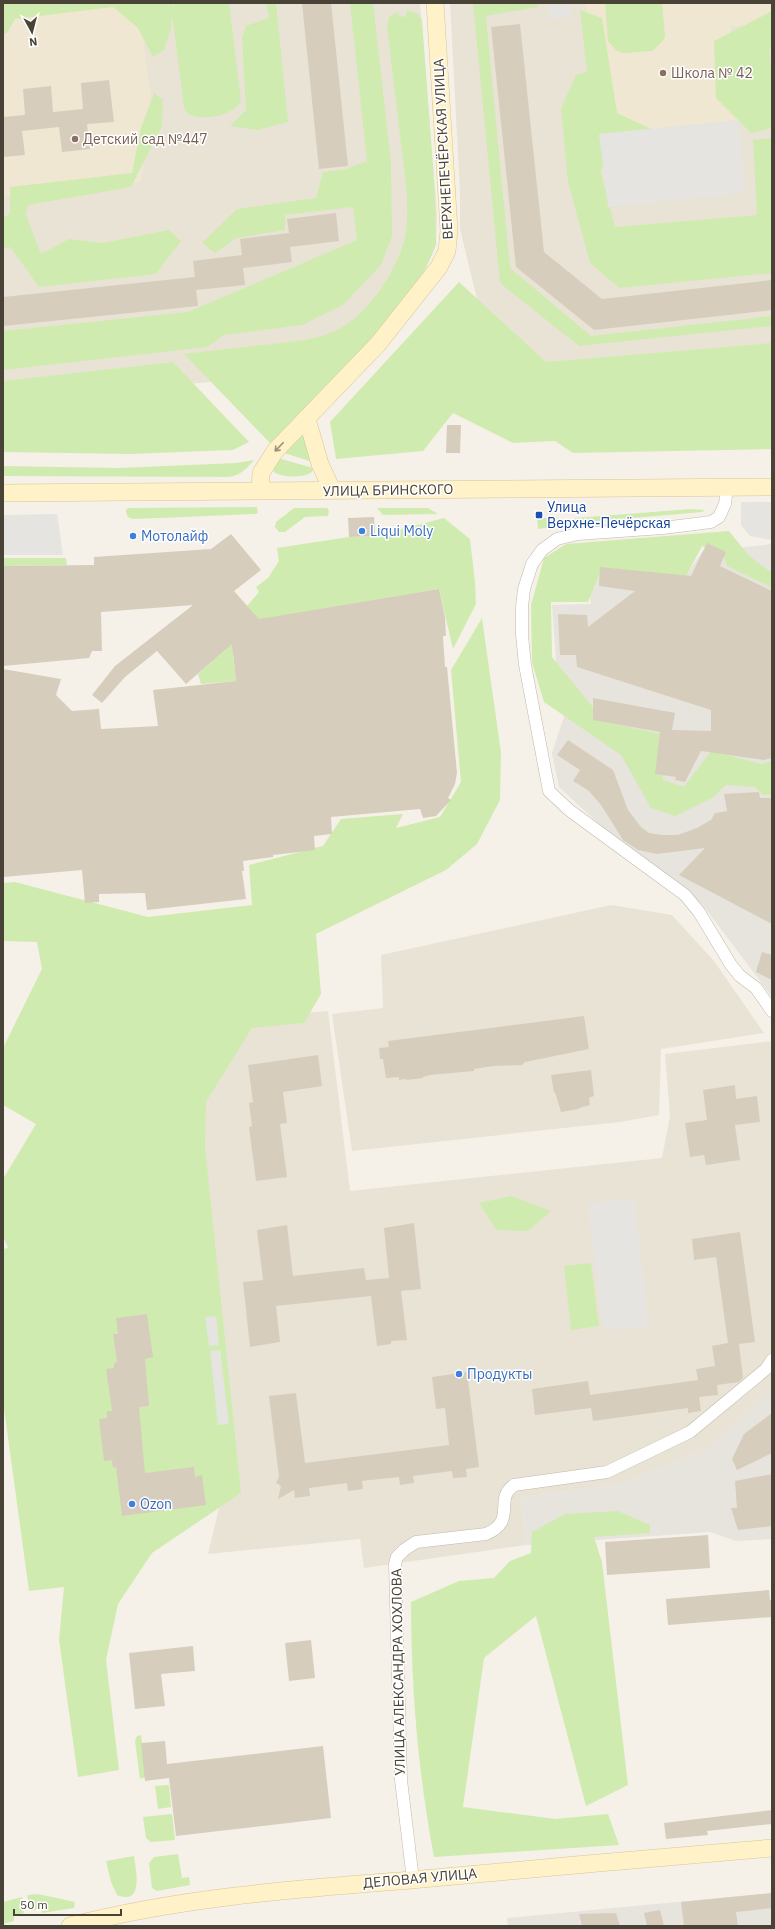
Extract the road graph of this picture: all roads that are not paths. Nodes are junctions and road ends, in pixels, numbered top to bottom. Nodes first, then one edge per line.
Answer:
1 (435, 3) edge
2 (307, 419) junction
3 (727, 487) junction
4 (772, 487) edge
5 (332, 490) junction
6 (260, 491) junction
7 (3, 493) edge
8 (772, 1011) edge
9 (772, 1360) edge
10 (772, 1848) edge
11 (413, 1880) junction
12 (70, 1926) edge

1 - 2 street, ВЕРХНЕПЕЧЁРСКАЯ УЛИЦА
2 - 5 street
2 -> 6 street, ВЕРХНЕПЕЧЁРСКАЯ УЛИЦА
3 - 4 street, УЛИЦА БРИНСКОГО
3 - 5 street, УЛИЦА БРИНСКОГО
3 - 8 street
5 - 6 street, УЛИЦА БРИНСКОГО
6 - 7 street, УЛИЦА БРИНСКОГО
9 - 11 street, УЛИЦА АЛЕКСАНДРА ХОХЛОВА
10 - 11 street, ДЕЛОВАЯ УЛИЦА
11 - 12 street, ДЕЛОВАЯ УЛИЦА

